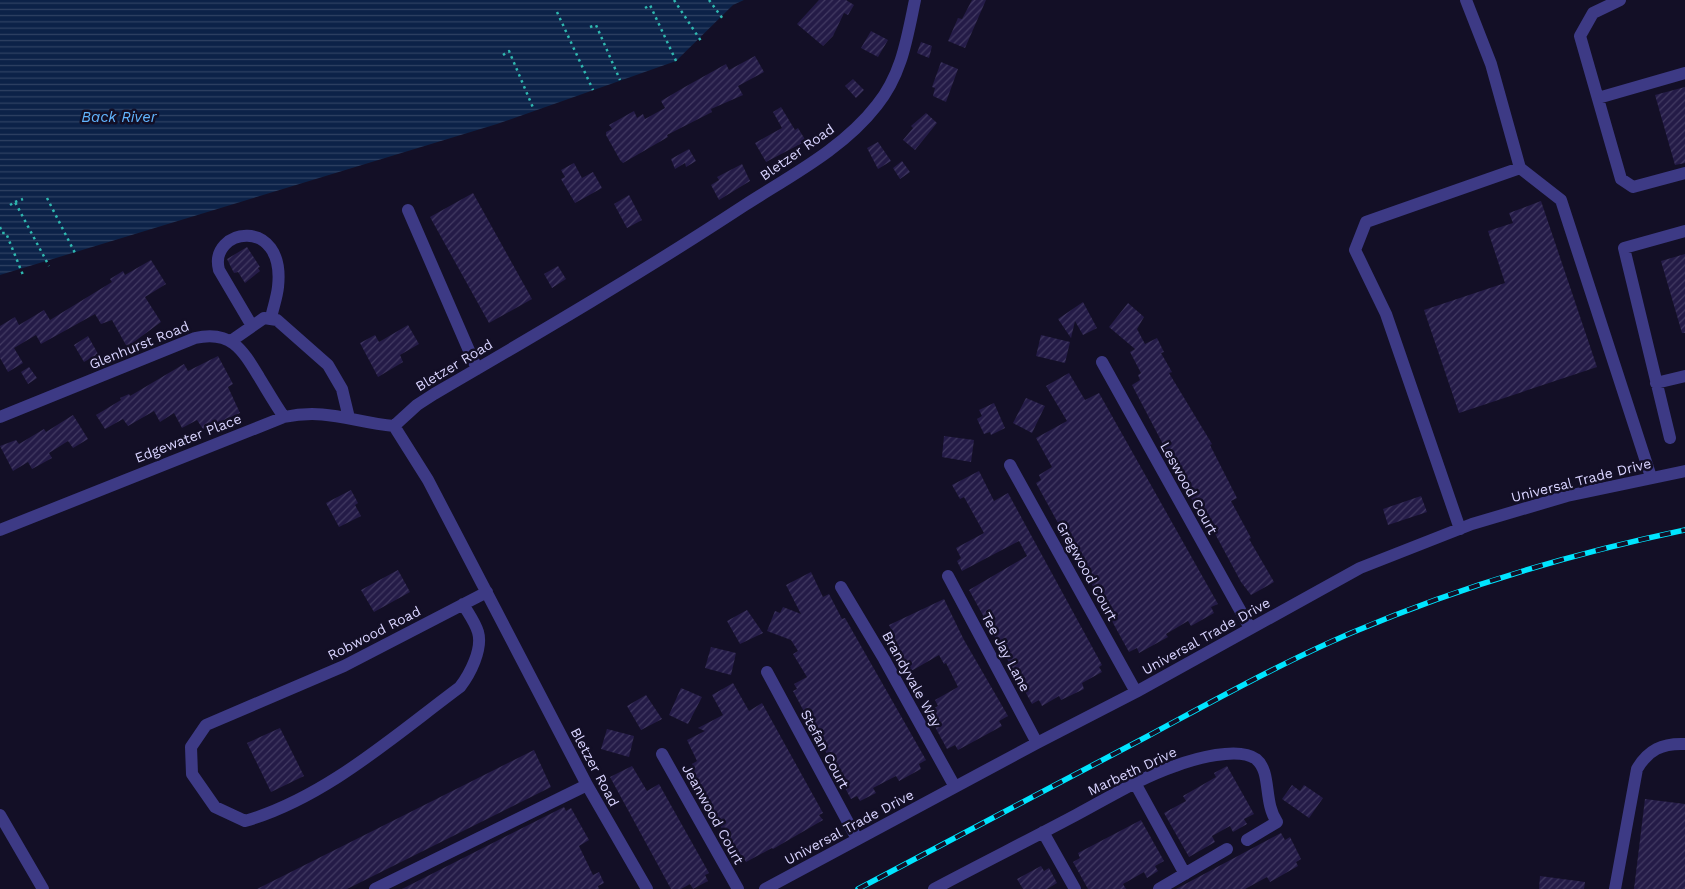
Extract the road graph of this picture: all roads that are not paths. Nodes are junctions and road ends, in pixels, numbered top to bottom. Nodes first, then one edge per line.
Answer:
1 (915, 0) edge
2 (1466, 0) edge
3 (1620, 0) edge
4 (1685, 73) edge
5 (1598, 98) junction
6 (1520, 168) junction
7 (1685, 173) edge
8 (408, 210) dead end
9 (1685, 232) edge
10 (270, 318) junction
11 (252, 326) junction
12 (231, 341) junction
13 (1102, 362) dead end
14 (477, 369) junction
15 (1685, 376) edge
16 (1656, 383) junction
17 (284, 417) junction
18 (0, 418) edge
19 (349, 418) junction
20 (394, 426) junction
21 (1670, 438) dead end
22 (1010, 465) dead end
23 (1685, 471) edge
24 (1651, 477) junction
25 (1460, 528) junction
26 (0, 530) edge
27 (948, 576) dead end
28 (841, 587) dead end
29 (487, 592) junction
30 (463, 604) junction
31 (1250, 628) junction
32 (767, 672) dead end
33 (1136, 692) junction
34 (1037, 743) junction
35 (1685, 744) edge
36 (662, 754) dead end
37 (1135, 783) junction
38 (586, 785) junction
39 (955, 787) junction
40 (0, 815) edge
41 (1043, 832) junction
42 (857, 840) junction
43 (1246, 840) dead end
44 (1227, 849) dead end
45 (1185, 874) junction
46 (955, 884) edge
47 (643, 888) edge
48 (43, 889) edge
49 (375, 889) edge
50 (738, 889) edge
51 (765, 889) edge
52 (934, 889) edge
53 (1075, 889) edge
54 (1159, 889) edge
55 (1615, 889) edge

1 - 14 street, Bletzer Road
2 - 6 street
3 - 5 street
4 - 5 street
5 - 7 street
6 - 24 street
6 - 25 street
8 - 14 street
9 - 16 street
10 - 11 street
10 - 11 street
10 - 19 street
11 - 12 street
12 - 17 street
12 - 18 street, Glenhurst Road
13 - 31 street, Leswood Court
14 - 20 street, Bletzer Road
15 - 16 street
16 - 21 street
17 - 19 street, Edgewater Place
17 - 26 street, Edgewater Place
19 - 20 street, Edgewater Place
20 - 29 street, Bletzer Road
22 - 33 street, Gregwood Court
23 - 24 street, Universal Trade Drive
24 - 25 street, Universal Trade Drive
25 - 31 street, Universal Trade Drive
27 - 34 street, Tee Jay Lane
28 - 39 street, Brandyvale Way
29 - 30 street, Robwood Road
29 - 38 street, Bletzer Road
30 - 30 street, Robwood Road
31 - 33 street, Universal Trade Drive
32 - 42 street, Stefan Court
33 - 34 street, Universal Trade Drive
34 - 39 street, Universal Trade Drive
35 - 55 street
36 - 50 street, Jeanwood Court
37 - 41 street, Marbeth Drive
37 - 43 street, Marbeth Drive
37 - 45 street
38 - 47 street, Bletzer Road
38 - 49 street
39 - 42 street, Universal Trade Drive
40 - 48 street
41 - 46 street, Marbeth Drive
41 - 53 street
42 - 51 street, Universal Trade Drive
44 - 45 street
45 - 54 street
46 - 52 street, Marbeth Drive

